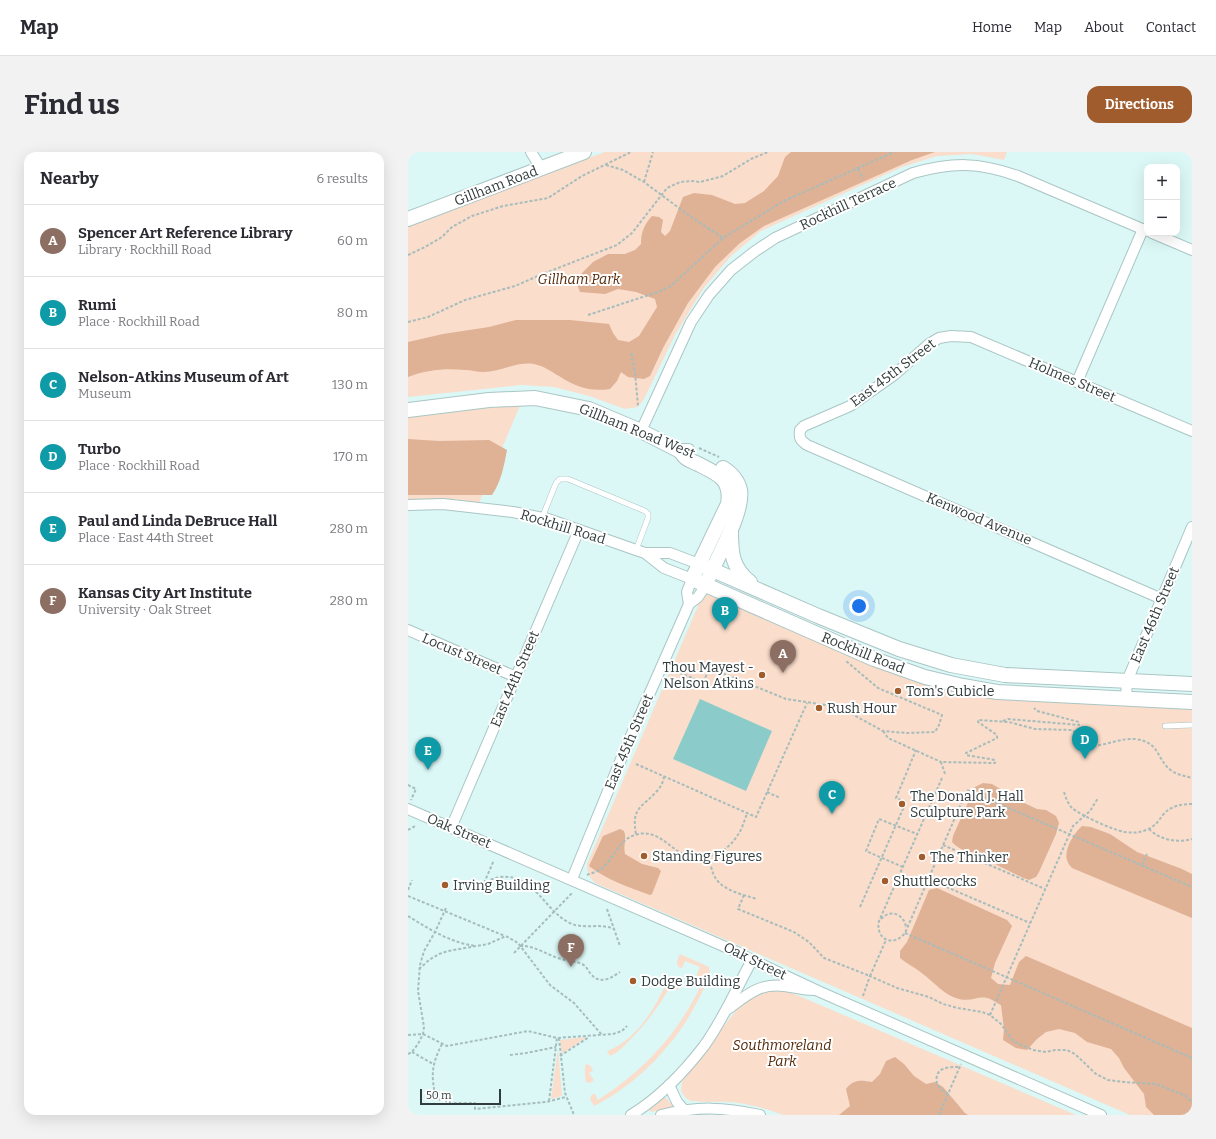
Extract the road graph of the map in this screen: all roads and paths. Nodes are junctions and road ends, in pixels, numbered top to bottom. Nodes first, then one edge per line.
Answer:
1 (531, 152) edge
2 (584, 152) edge
3 (631, 152) edge
4 (653, 152) edge
5 (768, 152) edge
6 (894, 152) edge
7 (606, 164) junction
8 (541, 168) junction
9 (858, 169) junction
10 (863, 179) dead end
11 (644, 182) junction
12 (662, 194) junction
13 (408, 219) edge
14 (1144, 229) edge
15 (1146, 236) edge
16 (1160, 236) edge
17 (723, 238) junction
18 (1192, 250) edge
19 (408, 255) edge
20 (588, 315) dead end
21 (408, 322) edge
22 (951, 336) joint
23 (631, 353) dead end
24 (1077, 382) junction
25 (638, 406) dead end
26 (408, 410) edge
27 (641, 431) junction
28 (1192, 431) edge
29 (799, 437) joint
30 (696, 447) dead end
31 (680, 451) junction
32 (722, 458) dead end
33 (408, 505) edge
34 (542, 518) junction
35 (1192, 527) edge
36 (731, 529) junction
37 (579, 530) junction
38 (640, 551) junction
39 (699, 564) junction
40 (712, 569) junction
41 (699, 582) junction
42 (760, 590) junction
43 (1162, 598) junction
44 (689, 604) junction
45 (408, 630) edge
46 (845, 660) dead end
47 (675, 671) dead end
48 (516, 677) junction
49 (1127, 681) junction
50 (1192, 684) edge
51 (1126, 699) junction
52 (1192, 702) edge
53 (808, 703) junction
54 (1034, 708) dead end
55 (1000, 722) junction
56 (1192, 725) edge
57 (1165, 726) dead end
58 (883, 731) junction
59 (916, 750) junction
60 (941, 762) junction
61 (636, 764) dead end
62 (945, 774) dead end
63 (664, 777) junction
64 (942, 778) dead end
65 (1192, 778) edge
66 (408, 785) edge
67 (767, 792) junction
68 (1064, 792) dead end
69 (413, 795) dead end
70 (780, 798) dead end
71 (1098, 798) dead end
72 (1192, 804) edge
73 (408, 809) edge
74 (748, 814) junction
75 (1084, 815) junction
76 (415, 826) dead end
77 (896, 826) junction
78 (451, 828) junction
79 (1149, 829) junction
80 (408, 830) edge
81 (636, 834) junction
82 (918, 834) junction
83 (1069, 834) junction
84 (1192, 839) edge
85 (943, 845) junction
86 (1147, 854) dead end
87 (709, 857) junction
88 (882, 857) junction
89 (494, 860) dead end
90 (1142, 865) junction
91 (903, 867) junction
92 (584, 879) junction
93 (928, 879) junction
94 (412, 880) dead end
95 (572, 880) junction
96 (484, 884) junction
97 (1192, 887) edge
98 (1045, 889) junction
99 (408, 890) edge
100 (480, 890) dead end
101 (744, 895) junction
102 (408, 896) edge
103 (757, 899) dead end
104 (860, 907) dead end
105 (445, 909) junction
106 (607, 909) dead end
107 (555, 911) junction
108 (408, 916) edge
109 (879, 921) junction
110 (1030, 923) junction
111 (614, 929) junction
112 (435, 932) junction
113 (905, 933) junction
114 (506, 936) junction
115 (886, 940) junction
116 (479, 946) junction
117 (520, 946) junction
118 (620, 946) dead end
119 (514, 953) dead end
120 (752, 960) junction
121 (419, 969) junction
122 (620, 972) dead end
123 (870, 976) junction
124 (1006, 978) junction
125 (818, 991) junction
126 (863, 996) dead end
127 (725, 1011) junction
128 (990, 1015) junction
129 (627, 1026) dead end
130 (423, 1034) junction
131 (408, 1035) edge
132 (602, 1035) junction
133 (591, 1036) junction
134 (558, 1038) junction
135 (442, 1044) junction
136 (558, 1046) junction
137 (412, 1052) junction
138 (408, 1054) edge
139 (510, 1054) dead end
140 (560, 1056) junction
141 (1192, 1058) edge
142 (433, 1064) junction
143 (961, 1064) dead end
144 (960, 1067) junction
145 (669, 1085) junction
146 (948, 1094) junction
147 (566, 1097) junction
148 (549, 1101) junction
149 (1192, 1102) edge
150 (684, 1110) junction
151 (707, 1111) edge
152 (574, 1115) edge
153 (631, 1115) edge
154 (661, 1115) edge
155 (760, 1115) edge
156 (939, 1115) edge
157 (1101, 1115) edge

1 - 8 street
2 - 8 main road, Gillham Road
3 - 7 path
4 - 11 path
5 - 12 path
6 - 9 path
7 - 11 path
7 - 19 path
8 - 13 main road, Gillham Road
9 - 10 path
9 - 17 path
11 - 12 path
12 - 17 path
12 - 21 path
14 - 27 street, Rockhill Terrace
15 - 24 street
16 - 18 street, Rockhill Terrace
17 - 20 path
22 - 24 street, Holmes Street
22 - 29 street, East 45th Street
23 - 25 path
24 - 28 street, Holmes Street
26 - 27 main road, Gillham Road West
27 - 31 main road, Gillham Road West
29 - 43 street, Kenwood Avenue
30 - 32 path
31 - 36 main road, Gillham Road West
31 - 39 main road, East 45th Street
33 - 34 street, Rockhill Road
34 - 37 street, Rockhill Road
34 - 38 lane
35 - 43 street, East 46th Street
36 - 40 main road, East 45th Street
36 - 42 main road
37 - 38 street, Rockhill Road
37 - 48 street, East 44th Street
38 - 39 street, Rockhill Road
38 - 41 street, Rockhill Road
39 - 40 main road, Rockhill Road
39 - 41 main road, East 45th Street
40 - 41 main road, East 45th Street
40 - 42 main road, Rockhill Road
41 - 44 street, East 45th Street
41 - 44 street, East 45th Street
41 - 51 main road, Rockhill Road
42 - 49 main road, Rockhill Road
43 - 49 street, East 46th Street
44 - 95 street, East 45th Street
45 - 48 street, Locust Street
46 - 58 path
47 - 53 path
48 - 78 street, East 44th Street
49 - 50 main road, Rockhill Road
49 - 51 street, East 46th Street
51 - 52 main road, Rockhill Road
53 - 58 path
53 - 67 path
54 - 55 path
55 - 60 path
55 - 65 path
56 - 57 lane
58 - 59 path
59 - 60 path
59 - 77 path
60 - 62 path
61 - 63 path
63 - 74 path
63 - 81 path
64 - 82 path
66 - 69 path
67 - 70 path
67 - 74 path
68 - 75 path
71 - 75 path
72 - 79 path
73 - 78 street, Oak Street
74 - 87 path
75 - 79 path
75 - 83 path
76 - 80 path
77 - 82 path
77 - 88 path
77 - 88 path
78 - 95 street, Oak Street
79 - 84 path
81 - 87 path
81 - 92 path
82 - 91 path
83 - 85 path
83 - 90 path
83 - 98 path
85 - 93 path
85 - 98 path
86 - 90 path
87 - 101 path
88 - 91 path
88 - 104 path
89 - 96 path
90 - 97 path
91 - 109 path
92 - 95 street, Oak Street
92 - 107 path
92 - 120 street, Oak Street
93 - 110 path
93 - 113 path
94 - 99 path
96 - 100 path
96 - 107 path
98 - 110 path
101 - 103 path
101 - 123 path
102 - 105 path
105 - 112 path
105 - 114 path
106 - 111 path
107 - 111 path
107 - 117 path
108 - 112 path
109 - 113 path
109 - 115 path
110 - 124 path
111 - 118 path
112 - 116 path
112 - 121 path
113 - 115 path
113 - 124 path
114 - 116 path
114 - 117 path
115 - 123 path
116 - 121 path
117 - 119 path
117 - 122 path
117 - 132 path
120 - 125 street, Oak Street
120 - 127 street
121 - 130 path
123 - 126 path
123 - 128 path
124 - 128 path
124 - 141 path
125 - 127 street
125 - 157 street, Oak Street
127 - 145 street
128 - 149 path
129 - 132 path
130 - 131 path
130 - 135 path
130 - 137 path
132 - 133 path
133 - 134 path
133 - 140 path
134 - 135 path
134 - 136 path
135 - 142 path
136 - 139 path
136 - 140 path
136 - 148 path
137 - 138 path
137 - 142 path
140 - 147 path
142 - 148 path
143 - 144 path
144 - 146 path
144 - 146 path
145 - 150 street
145 - 153 street
146 - 156 path
147 - 148 path
147 - 152 path
150 - 151 street
150 - 154 street
151 - 155 street

